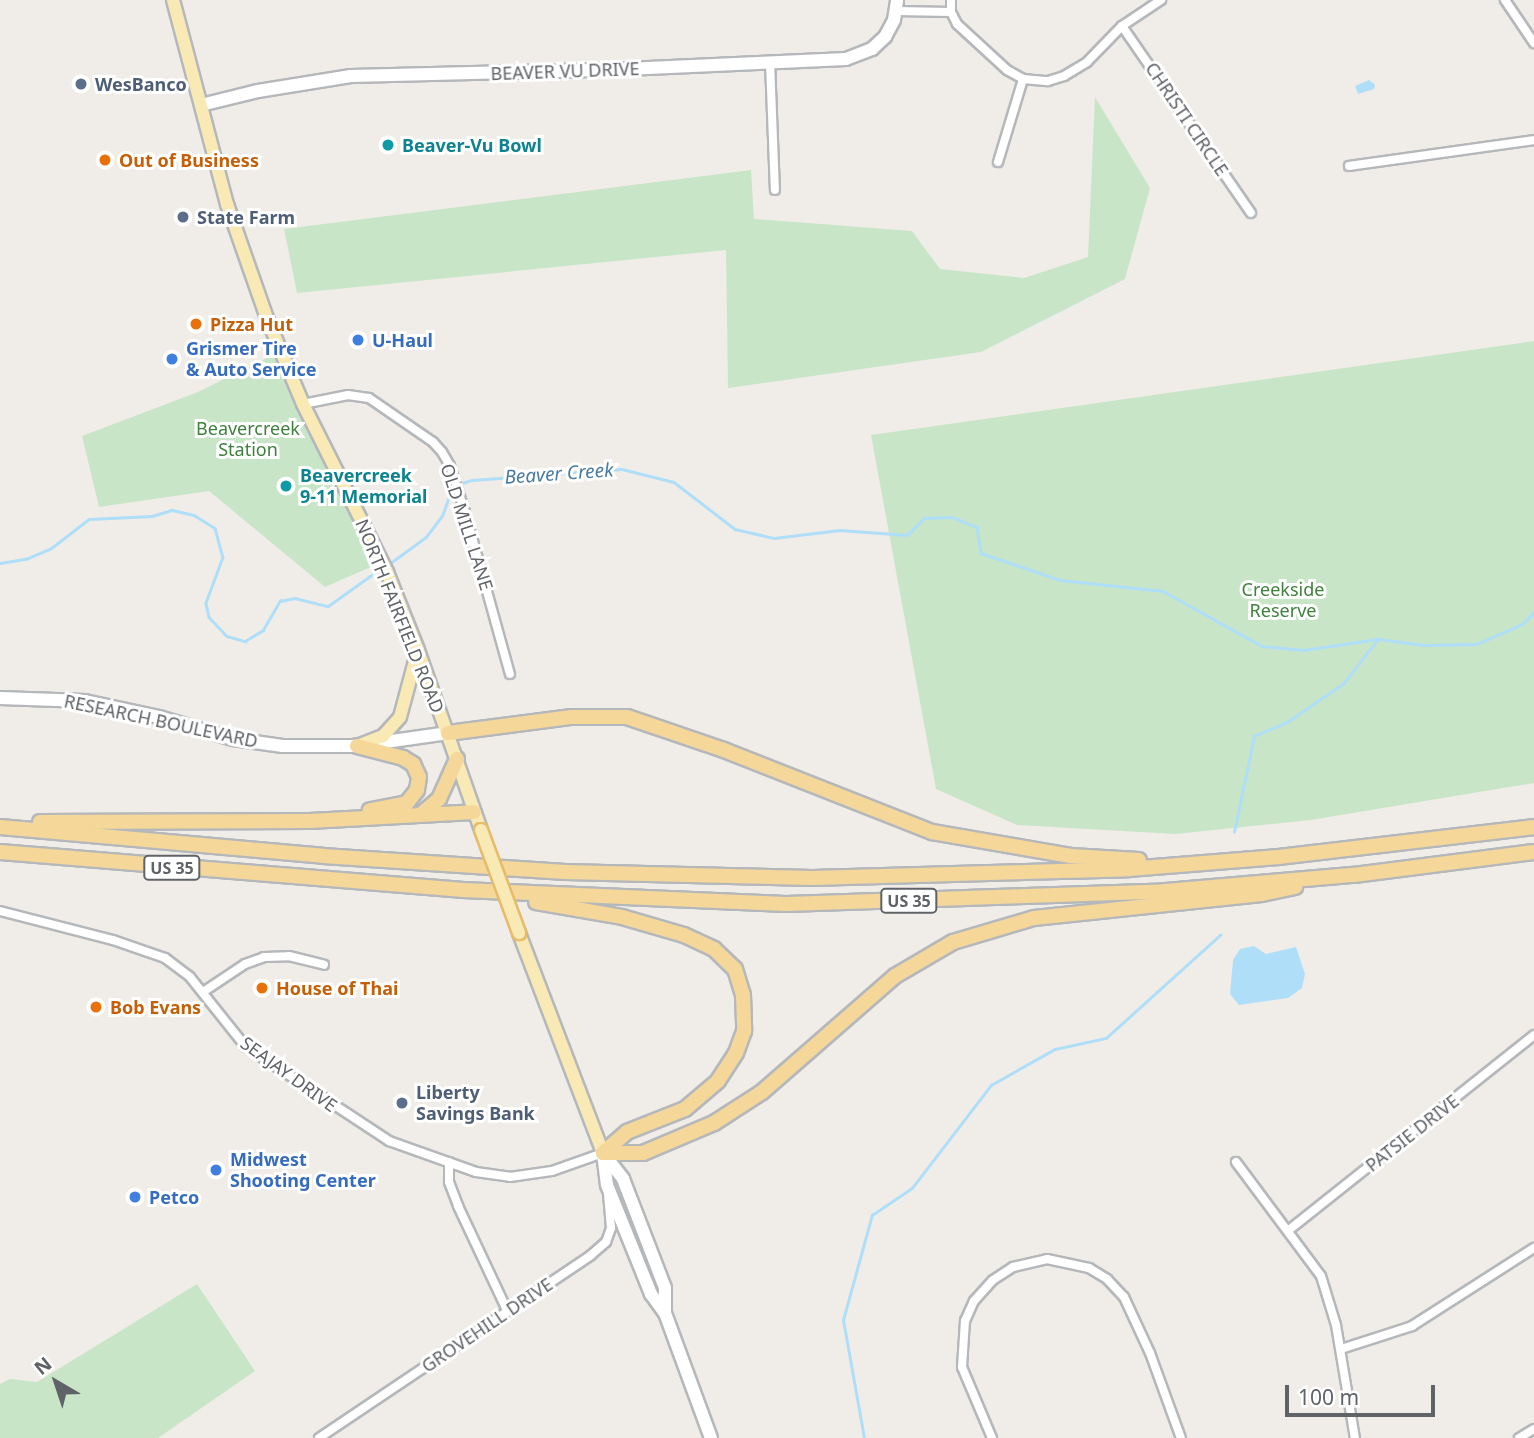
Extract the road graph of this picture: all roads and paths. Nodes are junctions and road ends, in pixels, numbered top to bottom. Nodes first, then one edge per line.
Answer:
1 (173, 0) edge
2 (951, 0) edge
3 (1161, 0) edge
4 (1505, 0) edge
5 (896, 6) edge
6 (951, 12) junction
7 (1122, 26) junction
8 (1534, 43) edge
9 (769, 62) junction
10 (1023, 79) junction
11 (201, 105) junction
12 (1534, 140) edge
13 (998, 162) dead end
14 (1349, 166) dead end
15 (775, 190) dead end
16 (1251, 213) dead end
17 (303, 404) junction
18 (418, 650) junction
19 (510, 674) dead end
20 (0, 698) edge
21 (448, 733) junction
22 (356, 746) junction
23 (457, 759) junction
24 (474, 812) junction
25 (421, 815) junction
26 (310, 821) junction
27 (0, 825) edge
28 (1534, 827) edge
29 (0, 852) edge
30 (1534, 852) edge
31 (1214, 862) junction
32 (1354, 875) junction
33 (463, 890) junction
34 (0, 911) edge
35 (324, 965) dead end
36 (203, 992) junction
37 (1534, 1035) edge
38 (603, 1153) junction
39 (449, 1162) junction
40 (1236, 1162) dead end
41 (607, 1185) junction
42 (1289, 1230) junction
43 (1534, 1248) edge
44 (507, 1310) junction
45 (665, 1312) junction
46 (1341, 1349) junction
47 (1534, 1429) edge
48 (319, 1438) edge
49 (711, 1438) edge
50 (992, 1438) edge
51 (1181, 1438) edge
52 (1355, 1438) edge
53 (1519, 1438) edge

1 - 11 main road, NORTH FAIRFIELD ROAD
2 - 6 street
3 - 7 street
4 - 8 street
5 - 6 street
5 - 9 main road, BEAVER VU DRIVE
6 - 10 street
7 - 10 street
7 - 16 street, CHRISTI CIRCLE
9 - 11 main road, BEAVER VU DRIVE
9 - 15 street
10 - 13 street
11 - 17 main road, NORTH FAIRFIELD ROAD
12 - 14 street
17 - 18 main road, NORTH FAIRFIELD ROAD
17 - 19 street, OLD MILL LANE
18 - 21 main road, NORTH FAIRFIELD ROAD
18 - 22 main road
20 - 22 main road, RESEARCH BOULEVARD
21 - 22 main road, RESEARCH BOULEVARD
21 - 23 main road, NORTH FAIRFIELD ROAD
21 - 31 highway
22 - 26 highway
23 - 24 main road, NORTH FAIRFIELD ROAD
23 - 25 highway
24 - 25 highway
24 - 38 main road, NORTH FAIRFIELD ROAD, bridge
25 - 26 highway
26 - 27 highway
27 - 31 highway, US 35
28 - 31 highway, US 35
29 - 33 highway, US 35
30 - 32 highway, US 35
32 - 33 highway, US 35
32 - 38 highway
33 - 38 highway
34 - 36 street, SEAJAY DRIVE
35 - 36 street
36 - 39 street, SEAJAY DRIVE
37 - 42 street, PATSIE DRIVE
38 - 39 street, SEAJAY DRIVE
38 - 41 main road, NORTH FAIRFIELD ROAD
38 - 45 main road, NORTH FAIRFIELD ROAD
39 - 44 street
40 - 42 street
41 - 44 street, GROVEHILL DRIVE
41 - 45 main road, NORTH FAIRFIELD ROAD
42 - 46 street
43 - 46 street
44 - 48 street, GROVEHILL DRIVE
45 - 49 main road, NORTH FAIRFIELD ROAD
46 - 52 street
47 - 53 street
50 - 51 street

